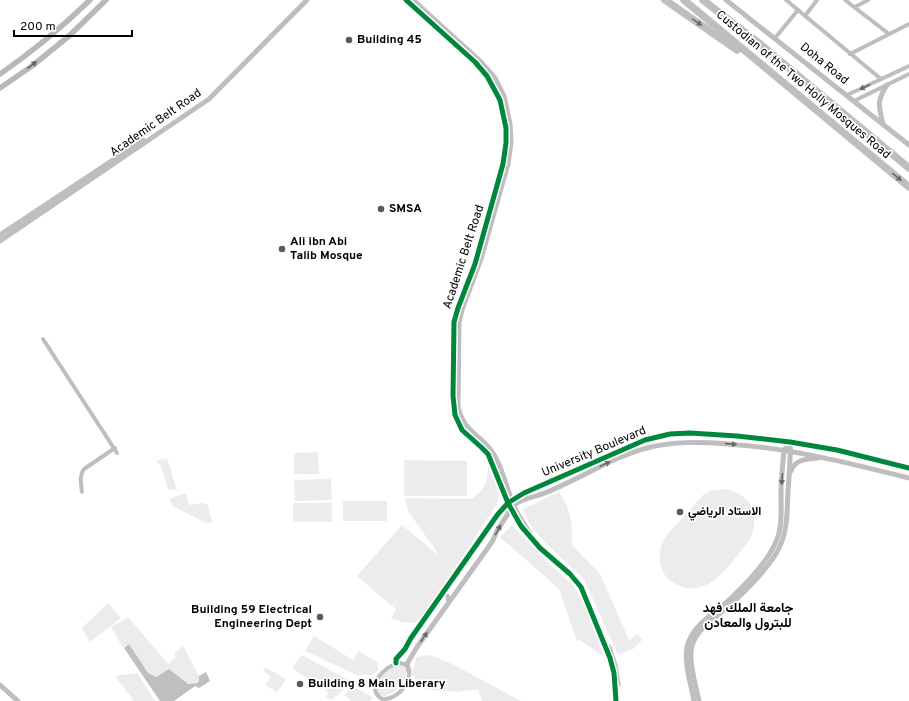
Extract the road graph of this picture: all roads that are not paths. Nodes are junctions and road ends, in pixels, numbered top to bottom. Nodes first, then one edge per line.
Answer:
1 (90, 0) edge
2 (106, 0) edge
3 (302, 0) edge
4 (307, 0) edge
5 (406, 0) edge
6 (413, 0) edge
7 (665, 0) edge
8 (684, 0) edge
9 (703, 0) edge
10 (710, 0) edge
11 (726, 0) edge
12 (786, 0) edge
13 (817, 0) edge
14 (845, 0) edge
15 (868, 0) edge
16 (855, 7) junction
17 (798, 10) junction
18 (805, 16) junction
19 (909, 24) edge
20 (889, 34) junction
21 (775, 38) junction
22 (760, 44) junction
23 (850, 54) junction
24 (909, 66) edge
25 (0, 74) edge
26 (909, 74) edge
27 (881, 79) junction
28 (887, 85) junction
29 (790, 87) junction
30 (0, 88) edge
31 (847, 95) junction
32 (854, 101) junction
33 (883, 124) junction
34 (909, 145) edge
35 (909, 168) edge
36 (909, 187) edge
37 (0, 235) edge
38 (0, 241) edge
39 (43, 339) dead end
40 (645, 440) junction
41 (790, 442) junction
42 (115, 448) junction
43 (647, 448) junction
44 (784, 450) junction
45 (790, 451) junction
46 (118, 453) dead end
47 (826, 458) junction
48 (909, 468) edge
49 (789, 478) junction
50 (909, 478) edge
51 (82, 492) dead end
52 (511, 504) junction
53 (440, 597) junction
54 (448, 602) junction
55 (396, 663) junction
56 (409, 671) junction
57 (0, 685) edge
58 (0, 689) edge
59 (14, 701) edge
60 (18, 701) edge
61 (616, 701) edge
62 (619, 701) edge
63 (694, 701) edge
64 (699, 701) edge

1 - 25 main road
30 -> 2 main road
3 - 37 street, Academic Belt Road
4 - 38 street, Academic Belt Road
5 - 52 street, Academic Belt Road
6 - 52 street, Academic Belt Road
7 -> 29 highway
8 - 29 highway, Custodian of the Two Holly Mosques Road
9 - 22 highway, Custodian of the Two Holly Mosques Road
10 - 22 highway
11 - 21 street, Doha Road
12 - 17 street
13 - 18 street
14 - 16 street
15 - 16 street
16 - 20 street
17 - 18 street
17 - 21 street
18 - 23 street
19 - 20 street
20 - 23 street
21 - 31 street, Doha Road
22 - 35 highway, Custodian of the Two Holly Mosques Road
23 - 27 street
24 - 27 street
26 - 28 street
27 -> 31 street
28 - 32 street
28 - 33 street
29 -> 36 highway, Custodian of the Two Holly Mosques Road
31 - 32 street, Doha Road
32 - 33 street, Doha Road
33 - 34 street, Doha Road
39 - 42 street
40 - 41 street, University Boulevard
40 - 43 street
40 - 52 street, University Boulevard
41 - 44 street
41 - 45 street
41 - 48 street, University Boulevard
42 - 46 street
42 - 51 street
43 -> 44 street, University Boulevard
52 -> 43 street, University Boulevard
44 - 45 street, University Boulevard
44 -> 63 street
45 - 47 street, University Boulevard
45 - 49 street
47 - 49 street
47 - 50 street, University Boulevard
49 - 64 street
52 - 53 street, University Boulevard
54 -> 52 street, University Boulevard
52 - 61 street, Academic Belt Road
52 - 62 street, Academic Belt Road
53 - 54 street
53 - 55 street, University Boulevard
56 -> 54 street, University Boulevard
55 - 56 street
55 - 56 street
57 - 60 street
58 - 59 street

